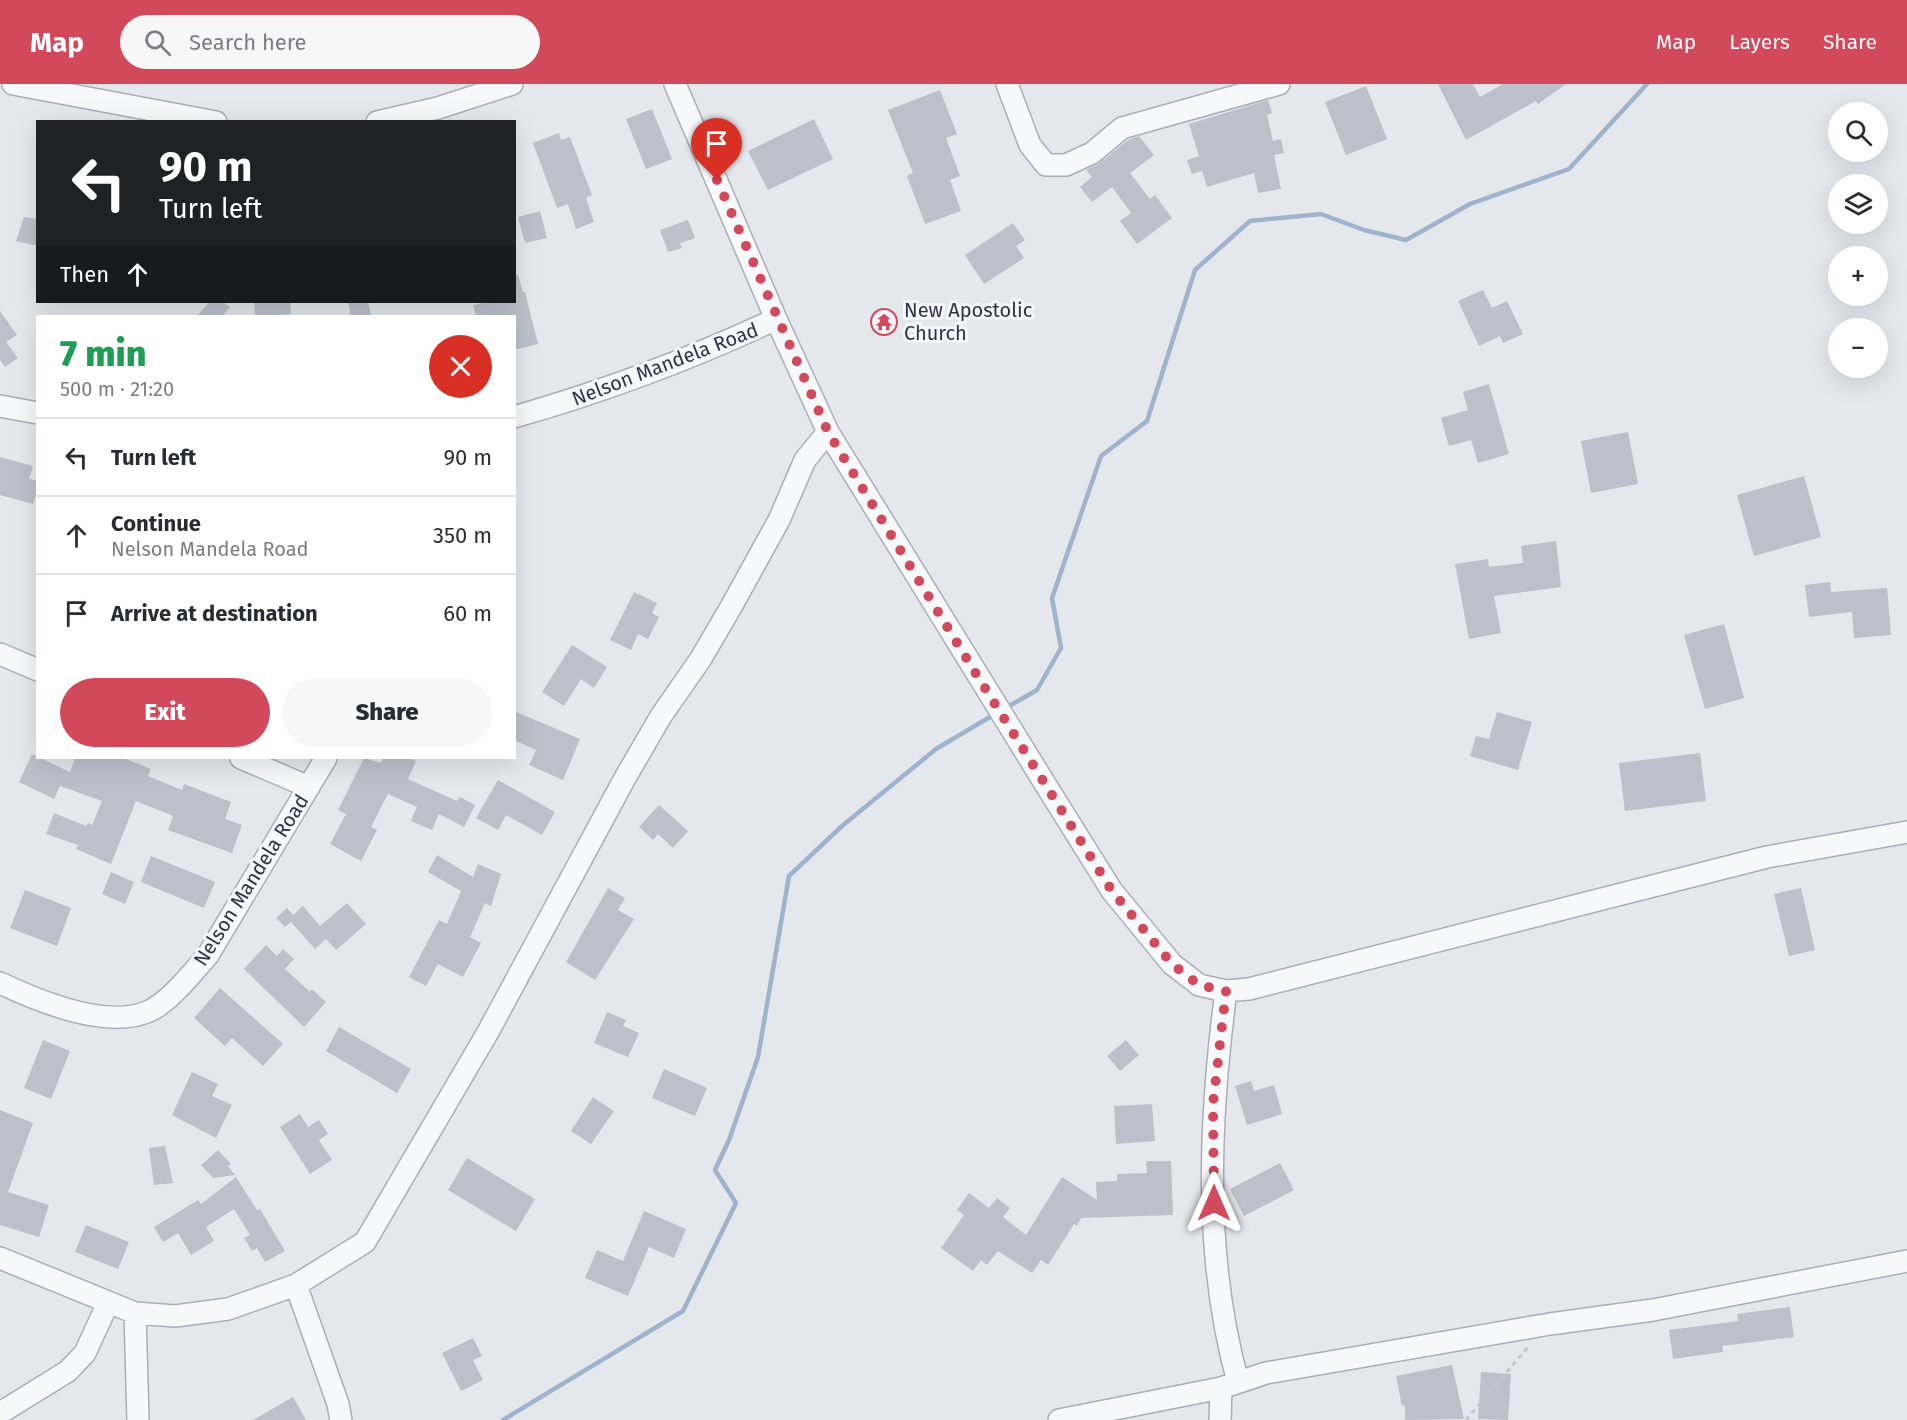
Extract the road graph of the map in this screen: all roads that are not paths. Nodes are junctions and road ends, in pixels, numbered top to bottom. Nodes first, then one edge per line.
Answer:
1 (13, 84) edge
2 (512, 84) edge
3 (675, 84) edge
4 (1007, 84) edge
5 (1279, 84) edge
6 (205, 120) edge
7 (386, 120) edge
8 (776, 319) junction
9 (0, 406) edge
10 (36, 413) edge
11 (516, 416) edge
12 (828, 432) junction
13 (0, 654) edge
14 (36, 665) edge
15 (243, 759) edge
16 (325, 759) edge
17 (309, 787) junction
18 (1907, 832) edge
19 (0, 982) edge
20 (1226, 991) junction
21 (0, 1258) edge
22 (1907, 1261) edge
23 (297, 1285) junction
24 (108, 1303) junction
25 (135, 1313) junction
26 (1229, 1385) junction
27 (0, 1413) edge
28 (138, 1420) edge
29 (341, 1420) edge
30 (1059, 1420) edge
31 (1220, 1420) edge

1 - 6 street
2 - 7 street
3 - 8 street, Nelson Mandela Road
4 - 5 street
8 - 11 street, Nelson Mandela Road
8 - 12 street
9 - 10 street
12 - 20 street
12 - 23 street
13 - 14 street
15 - 17 street
16 - 17 street, Nelson Mandela Road
17 - 19 street, Nelson Mandela Road
18 - 20 street
20 - 26 street
21 - 24 street
22 - 26 street
23 - 25 street
23 - 29 street
24 - 25 street
24 - 27 street
25 - 28 street
26 - 30 street
26 - 31 street

